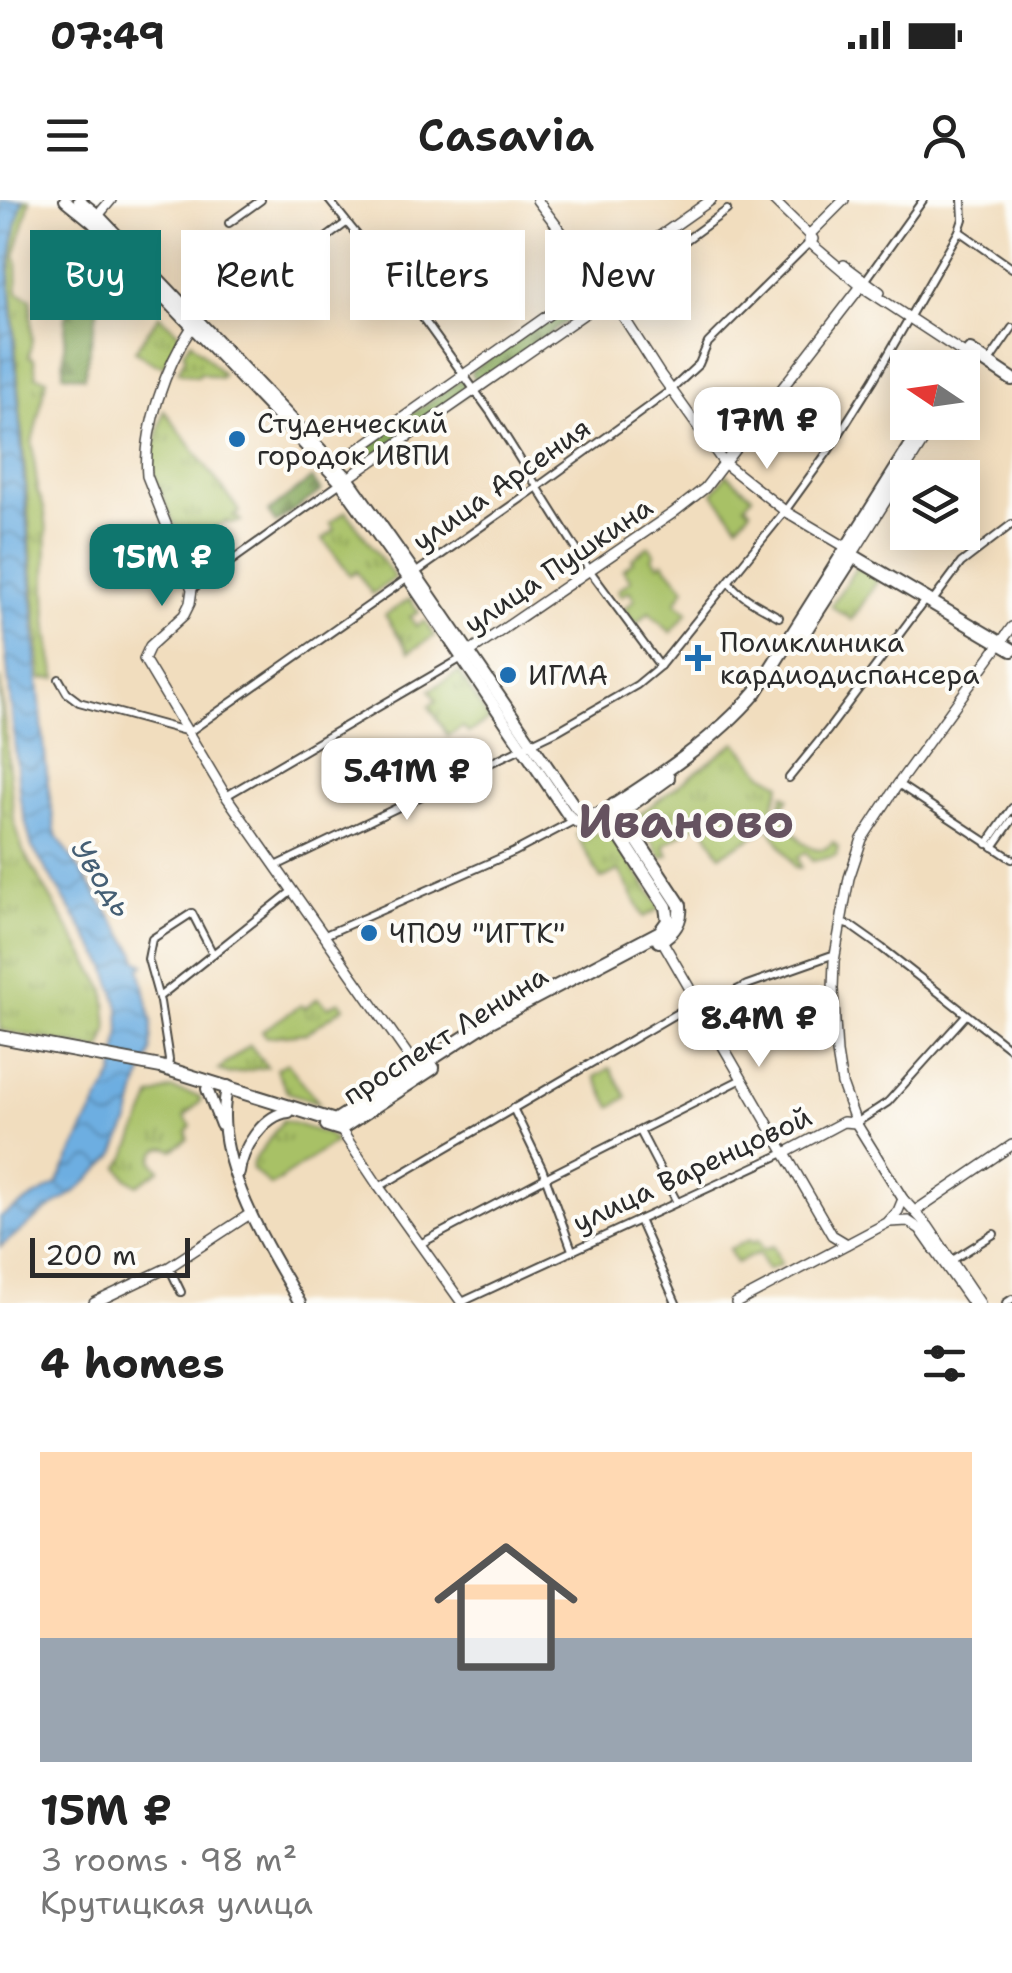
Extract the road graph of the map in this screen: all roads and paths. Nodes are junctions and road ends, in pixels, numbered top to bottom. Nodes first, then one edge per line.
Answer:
1 (65, 200) edge
2 (79, 200) edge
3 (107, 200) edge
4 (260, 200) edge
5 (329, 200) edge
6 (712, 200) edge
7 (773, 200) edge
8 (848, 200) edge
9 (923, 200) edge
10 (962, 200) edge
11 (540, 201) edge
12 (727, 210) dead end
13 (93, 217) junction
14 (229, 223) dead end
15 (346, 223) junction
16 (562, 230) edge
17 (668, 230) edge
18 (959, 231) junction
19 (330, 236) edge
20 (691, 236) edge
21 (810, 239) junction
22 (1012, 268) edge
23 (863, 283) junction
24 (545, 316) edge
25 (910, 316) junction
26 (576, 320) edge
27 (626, 320) edge
28 (196, 324) junction
29 (1012, 328) edge
30 (960, 350) edge
31 (980, 353) edge
32 (980, 363) edge
33 (464, 374) junction
34 (1012, 382) edge
35 (475, 390) junction
36 (671, 390) junction
37 (917, 440) edge
38 (922, 440) edge
39 (908, 460) joint
40 (724, 463) junction
41 (336, 465) junction
42 (344, 481) junction
43 (536, 488) junction
44 (890, 490) edge
45 (785, 512) junction
46 (1012, 524) edge
47 (852, 552) junction
48 (590, 571) junction
49 (412, 575) junction
50 (729, 582) junction
51 (192, 589) junction
52 (931, 598) junction
53 (779, 617) dead end
54 (1012, 627) edge
55 (1007, 643) edge
56 (466, 656) junction
57 (660, 666) junction
58 (59, 679) dead end
59 (189, 732) junction
60 (526, 746) junction
61 (789, 778) dead end
62 (898, 784) junction
63 (226, 796) junction
64 (1012, 808) edge
65 (616, 811) junction
66 (579, 820) junction
67 (1012, 820) edge
68 (626, 845) junction
69 (990, 846) junction
70 (1012, 859) edge
71 (274, 866) junction
72 (292, 891) junction
73 (840, 923) junction
74 (324, 936) junction
75 (660, 936) junction
76 (213, 954) junction
77 (835, 954) junction
78 (159, 997) junction
79 (698, 1005) junction
80 (966, 1015) junction
81 (0, 1040) edge
82 (1012, 1050) edge
83 (417, 1068) junction
84 (162, 1070) junction
85 (742, 1080) junction
86 (207, 1089) junction
87 (227, 1091) junction
88 (849, 1106) junction
89 (514, 1108) junction
90 (289, 1112) junction
91 (856, 1123) junction
92 (338, 1125) junction
93 (838, 1125) junction
94 (640, 1131) junction
95 (227, 1142) junction
96 (1012, 1145) edge
97 (785, 1152) junction
98 (545, 1178) junction
99 (378, 1187) junction
100 (241, 1189) junction
101 (902, 1199) junction
102 (677, 1202) junction
103 (915, 1212) junction
104 (250, 1214) junction
105 (639, 1220) junction
106 (887, 1223) junction
107 (994, 1234) dead end
108 (832, 1235) junction
109 (420, 1244) junction
110 (847, 1244) junction
111 (572, 1250) junction
112 (820, 1258) junction
113 (951, 1261) junction
114 (169, 1267) junction
115 (181, 1292) dead end
116 (94, 1303) edge
117 (300, 1303) edge
118 (462, 1303) edge
119 (676, 1303) edge
120 (736, 1303) edge
121 (972, 1303) edge
122 (980, 1303) edge

1 - 13 main road
2 - 13 main road
3 - 13 street
4 - 14 street
5 - 15 street
6 - 17 street
7 - 21 street
8 - 21 street, улица Арсения
9 - 23 street, улица Пушкина
10 - 18 street
11 - 16 street
12 - 20 street
13 - 28 main road
15 - 19 street
15 - 33 street
18 - 22 street
18 - 25 street
21 - 23 street
21 - 36 street, улица Арсения
23 - 25 street
23 - 40 street, улица Пушкина
24 - 33 street
25 - 30 street
25 - 45 street
26 - 35 street
27 - 36 street
28 - 41 main road
28 - 42 main road
28 - 51 street
29 - 31 street
32 - 34 highway
33 - 35 street
33 - 41 street
35 - 42 street
35 - 43 street
36 - 40 street
36 - 43 street, улица Арсения
37 - 39 highway
38 - 39 street
40 - 45 street
40 - 48 street, улица Пушкина
41 - 42 main road
42 - 49 main road
42 - 51 street
43 - 48 street
43 - 49 street, улица Арсения
44 - 47 highway
45 - 47 street
45 - 50 street
46 - 52 street
47 - 52 highway
47 - 65 highway
48 - 56 street, улица Пушкина
48 - 57 street
49 - 56 main road
49 - 59 street, улица Арсения
50 - 53 street
50 - 57 street
51 - 59 street
52 - 55 highway
52 - 61 street
54 - 55 street
55 - 62 street
56 - 60 main road
56 - 63 street, улица Пушкина
57 - 60 street
58 - 59 street
59 - 63 street
60 - 66 main road
60 - 71 street
62 - 69 street
62 - 73 street
63 - 71 street
64 - 69 street
65 - 66 main road
65 - 68 highway
65 - 75 highway
66 - 68 main road
66 - 74 street
67 - 69 street
68 - 75 highway
69 - 70 street
71 - 72 street
72 - 74 street
72 - 76 street
73 - 77 street
73 - 80 street
74 - 83 street
75 - 79 street
75 - 83 highway, проспект Ленина
75 - 92 highway, проспект Ленина
76 - 78 street
76 - 78 street
77 - 79 street
77 - 88 street
78 - 84 street
79 - 85 street
79 - 89 street
80 - 82 street
80 - 91 street, улица Варенцовой
81 - 84 highway, проспект Ленина
83 - 92 highway, проспект Ленина
84 - 86 highway, проспект Ленина
84 - 87 highway, проспект Ленина
85 - 94 street
85 - 97 street
86 - 87 highway, проспект Ленина
86 - 95 main road
87 - 90 highway, проспект Ленина
87 - 92 highway, проспект Ленина
87 - 95 main road
88 - 91 street
88 - 93 street
89 - 98 street
89 - 99 street
90 - 92 highway, проспект Ленина
90 - 100 main road
91 - 93 street, улица Варенцовой
91 - 101 street
92 - 99 street
93 - 97 street, улица Варенцовой
94 - 98 street
94 - 102 street
95 - 100 main road
96 - 103 street
97 - 102 street, улица Варенцовой
97 - 108 street
98 - 109 street
98 - 111 street
99 - 109 street
100 - 104 main road
101 - 103 street
101 - 106 street
102 - 105 street, улица Варенцовой
103 - 113 street
104 - 114 street
104 - 117 main road
105 - 111 street, улица Варенцовой
105 - 119 street
106 - 110 street
106 - 121 street
107 - 113 street
108 - 110 street
108 - 112 street
109 - 118 street
110 - 112 street
111 - 118 street, улица Варенцовой
112 - 120 street
113 - 122 street
114 - 115 street
114 - 116 street

